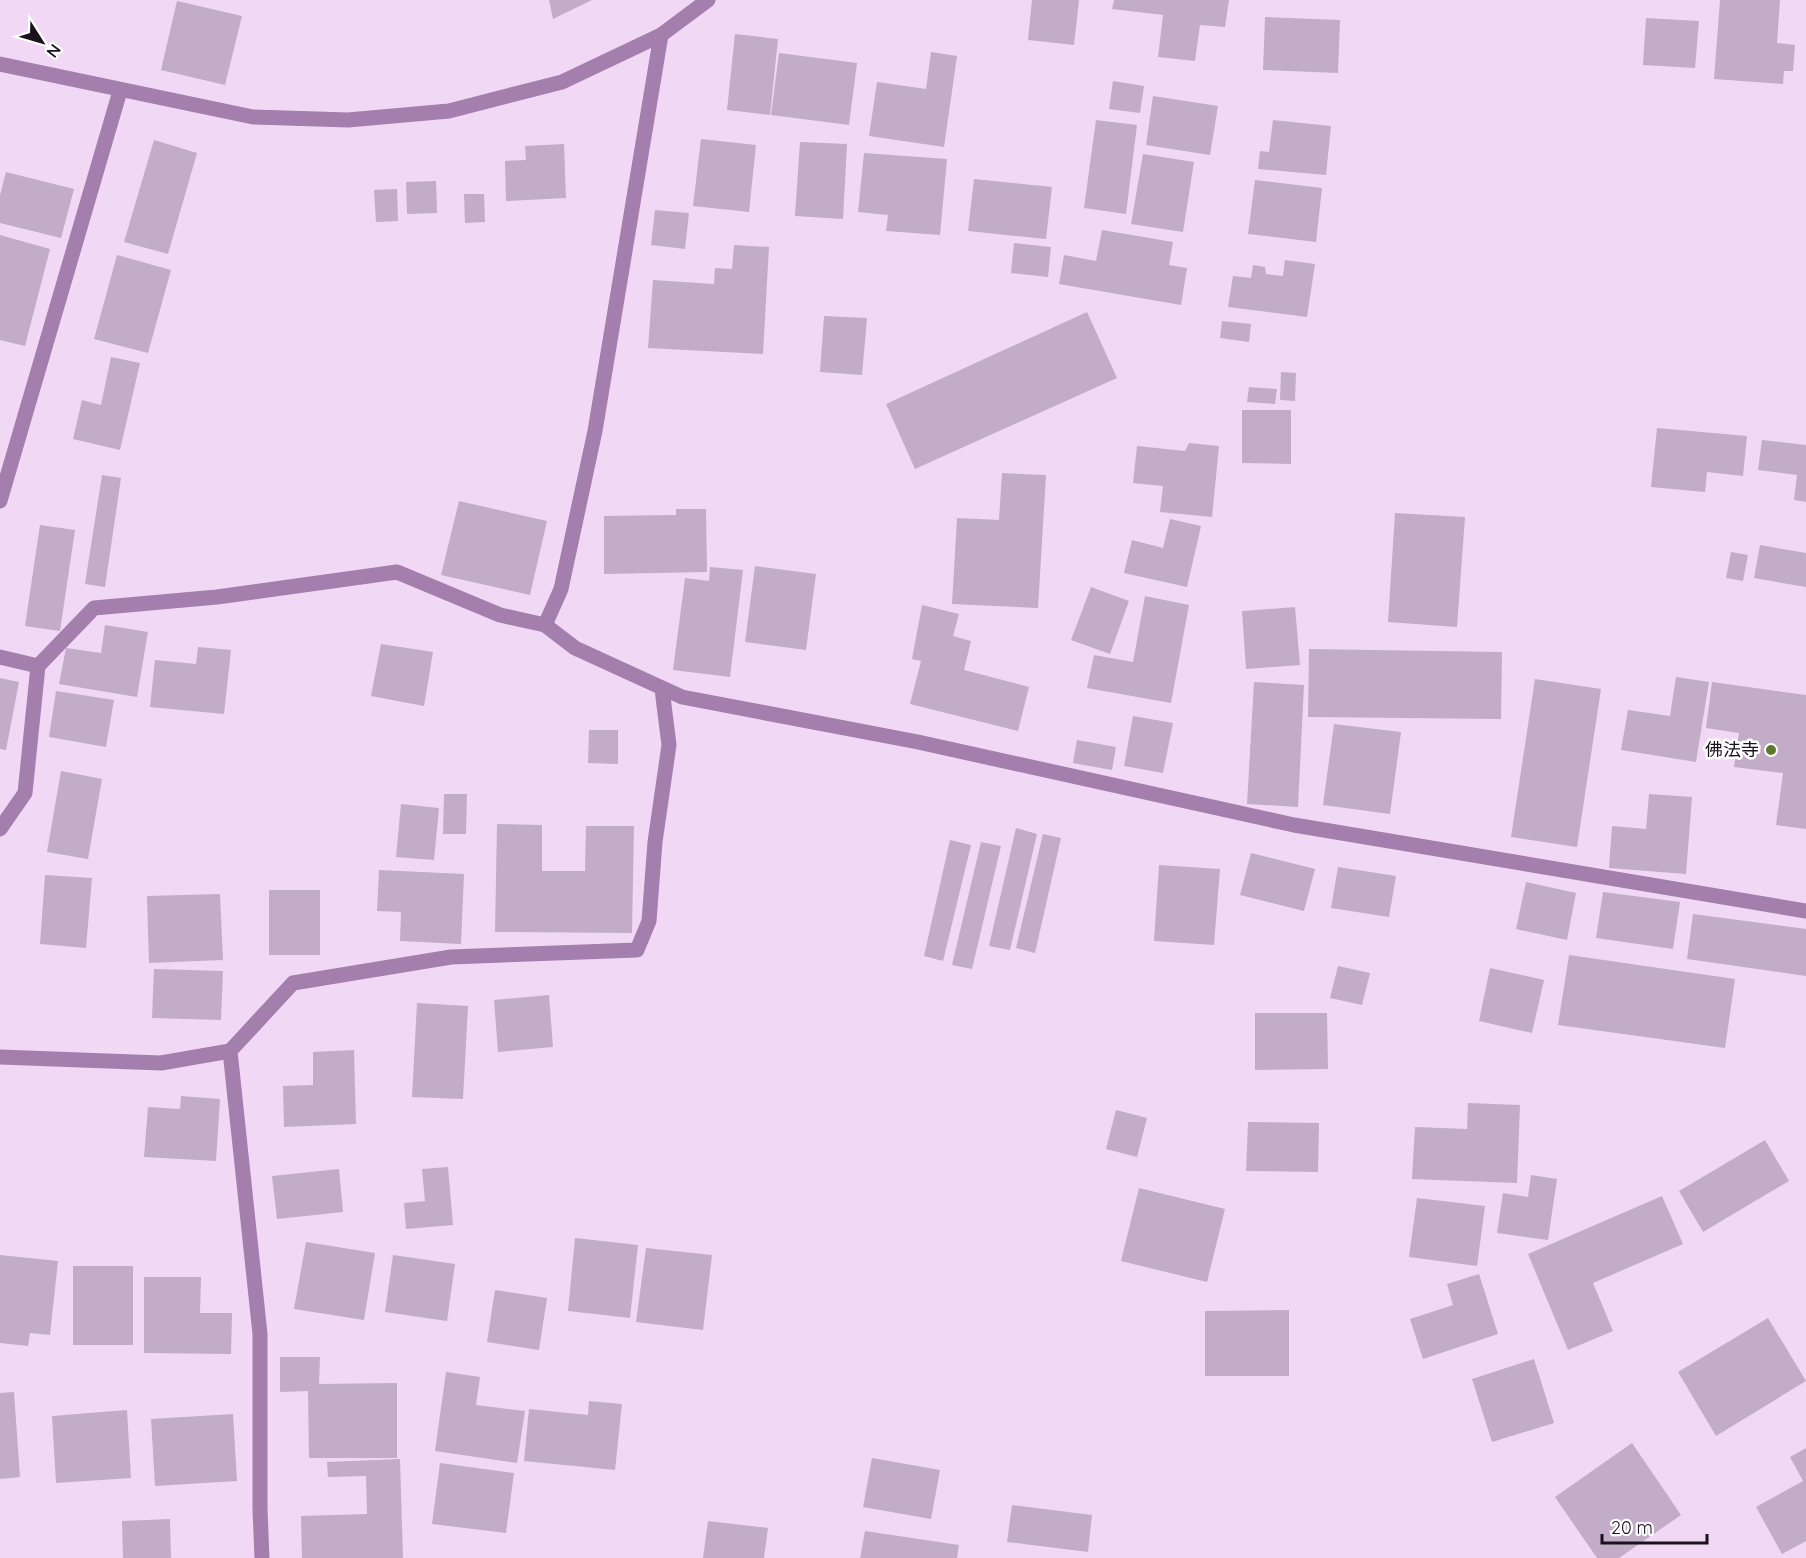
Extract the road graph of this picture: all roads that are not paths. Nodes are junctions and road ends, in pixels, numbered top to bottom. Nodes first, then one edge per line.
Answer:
1 (708, 0) edge
2 (661, 35) junction
3 (0, 64) edge
4 (120, 91) junction
5 (0, 501) edge
6 (545, 625) junction
7 (0, 657) edge
8 (38, 666) junction
9 (662, 689) junction
10 (0, 829) edge
11 (1806, 911) edge
12 (230, 1051) junction
13 (0, 1057) edge
14 (262, 1558) edge

1 - 2 street
2 - 4 street
2 - 6 street
3 - 4 street
4 - 5 street
6 - 8 street
6 - 9 street
7 - 8 street
8 - 10 street
9 - 11 street
9 - 12 street
12 - 13 street
12 - 14 street

